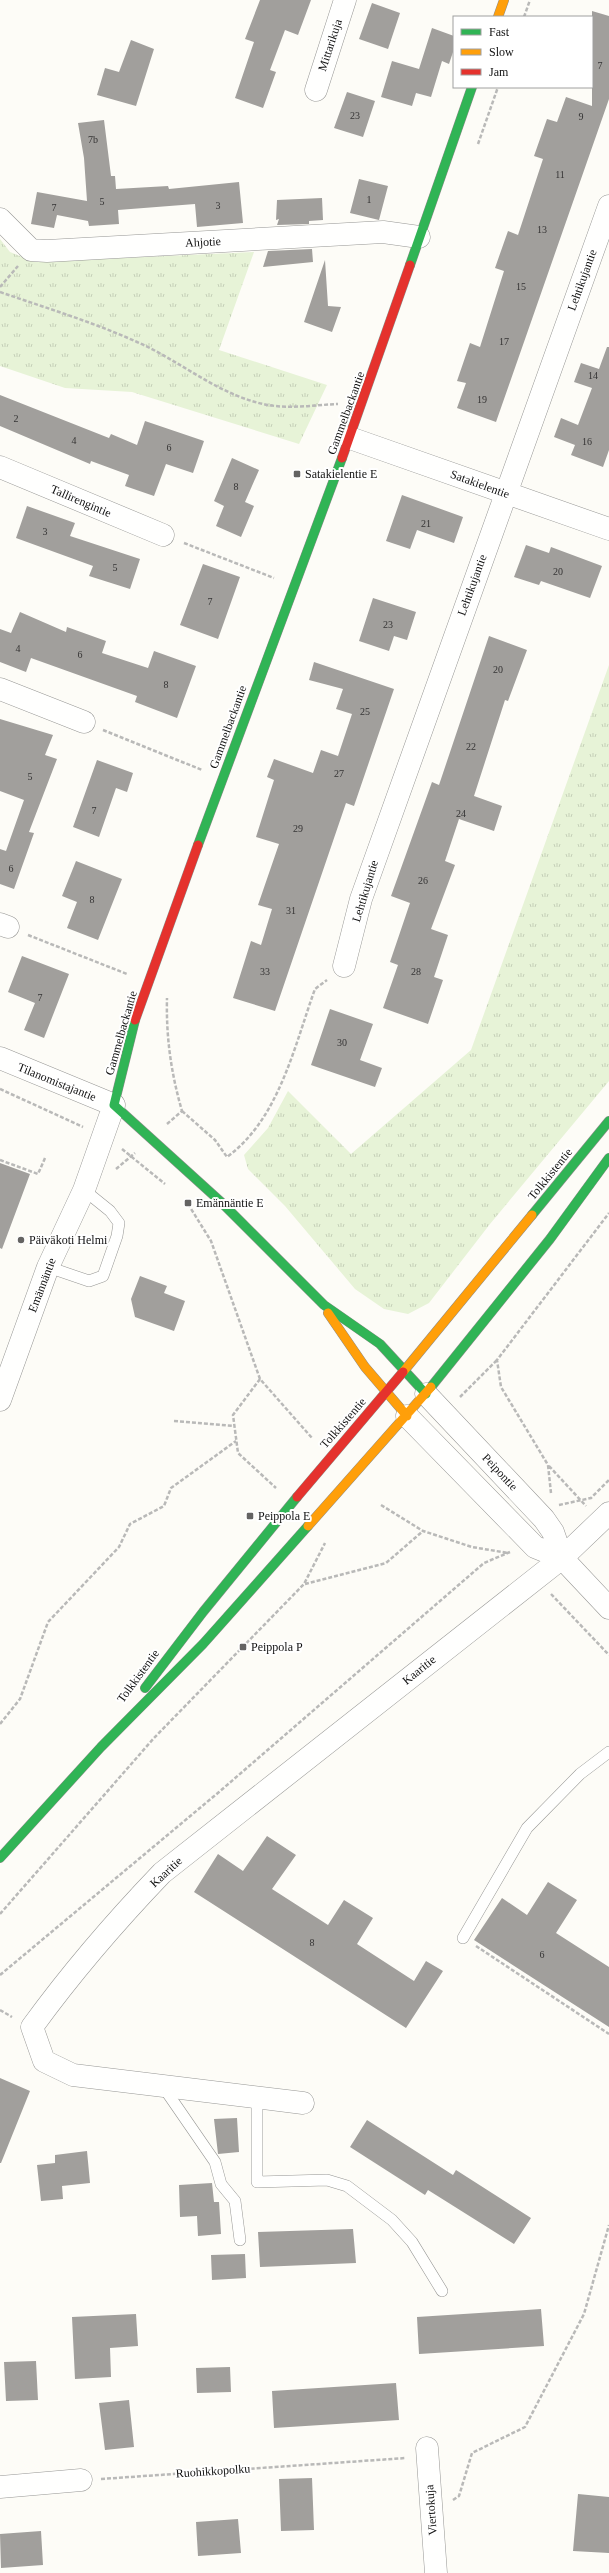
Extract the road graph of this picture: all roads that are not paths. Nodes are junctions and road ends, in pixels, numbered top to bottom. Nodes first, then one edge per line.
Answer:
1 (345, 0) edge
2 (472, 88) edge
3 (316, 90) dead end
4 (609, 206) edge
5 (0, 219) edge
6 (419, 237) junction
7 (350, 438) junction
8 (0, 467) edge
9 (505, 494) junction
10 (609, 530) edge
11 (163, 535) road end
12 (0, 689) edge
13 (84, 722) road end
14 (344, 966) road end
15 (0, 1058) edge
16 (114, 1105) junction
17 (609, 1121) edge
18 (609, 1158) edge
19 (84, 1190) junction
20 (48, 1267) junction
21 (324, 1306) junction
22 (403, 1370) junction
23 (385, 1393) junction
24 (426, 1394) junction
25 (0, 1400) edge
26 (407, 1416) junction
27 (605, 1517) edge
28 (562, 1558) junction
29 (609, 1608) edge
30 (101, 1746) junction
31 (609, 1752) edge
32 (0, 1858) edge
33 (463, 1938) road end
34 (164, 2088) junction
35 (257, 2098) junction
36 (303, 2103) dead end
37 (240, 2240) dead end
38 (442, 2291) dead end
39 (427, 2452) road end
40 (81, 2480) road end
41 (0, 2487) edge
42 (436, 2573) edge

1 - 3 street, Mittarikuja
2 - 6 street, Gammelbackantie
4 - 9 street, Lehtikujantie
5 - 6 street, Ahjotie
6 - 7 street, Gammelbackantie
7 - 9 street, Satakielentie
7 - 16 street, Gammelbackantie
8 - 11 street, Tallirengintie
9 - 10 street, Satakielentie
9 - 14 street, Lehtikujantie
12 - 13 street
15 - 16 street, Tilanomistajantie
16 - 19 street, Emännäntie
16 - 21 street
17 - 22 street, Tolkkistentie
18 - 24 street, Tolkkistentie
19 - 20 street, Emännäntie
19 - 20 lane
20 - 25 street, Emännäntie
21 - 22 street
21 - 23 street
22 - 23 street, Tolkkistentie
22 - 24 street
23 - 26 street
23 - 30 street, Tolkkistentie
24 - 26 street, Tolkkistentie
24 - 28 street, Peipontie
26 - 28 street, Peipontie
26 - 30 street, Tolkkistentie
27 - 28 street, Kaaritie
28 - 29 street, Peipontie
28 - 34 street, Kaaritie
30 - 32 street, Tolkkistentie
31 - 33 lane
34 - 35 street, Kaaritie
34 - 37 lane
35 - 36 street, Kaaritie
35 - 38 lane
39 - 42 street, Viertokuja
40 - 41 street

